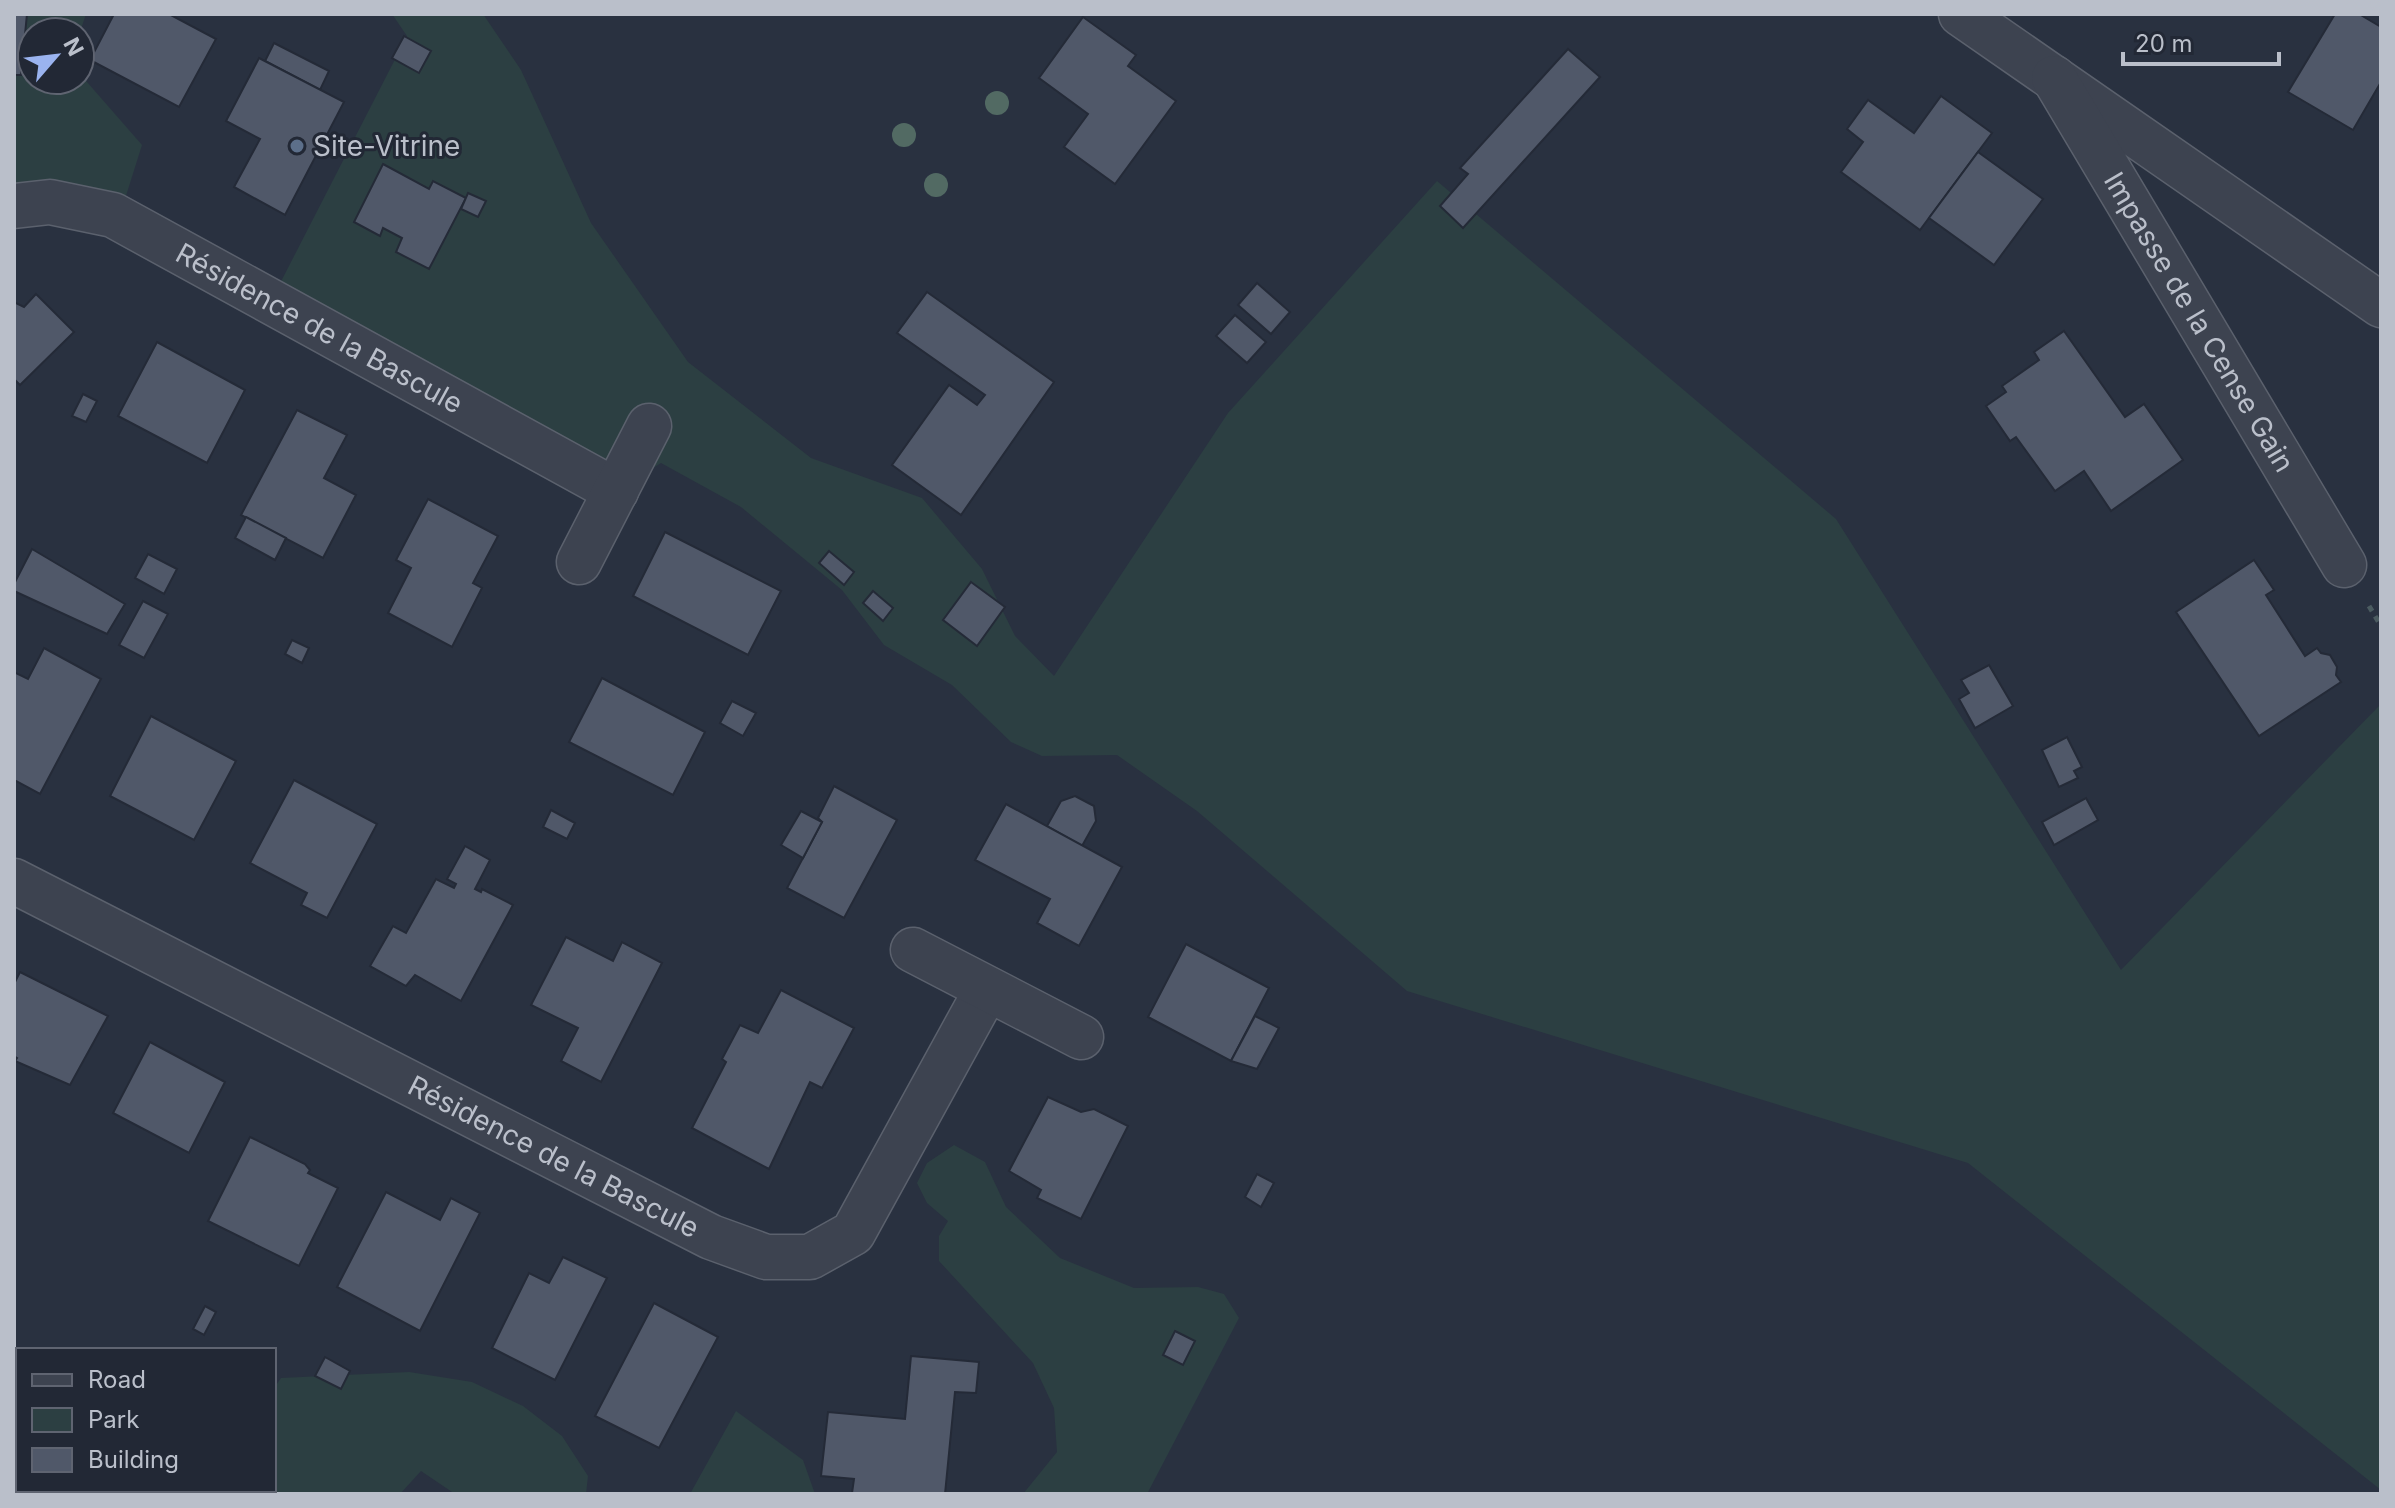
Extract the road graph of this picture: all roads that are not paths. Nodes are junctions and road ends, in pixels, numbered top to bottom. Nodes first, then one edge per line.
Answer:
1 (1961, 14) edge
2 (2054, 78) junction
3 (14, 206) edge
4 (2381, 305) edge
5 (649, 426) dead end
6 (616, 491) junction
7 (579, 562) dead end
8 (2344, 565) dead end
9 (14, 881) edge
10 (913, 950) dead end
11 (987, 989) junction
12 (1081, 1037) dead end

1 - 2 street, Impasse de la Cense Gain
2 - 4 street, Impasse de la Cense Gain
2 - 8 street, Impasse de la Cense Gain
3 - 6 street, Résidence de la Bascule
5 - 6 street
6 - 7 street
9 - 11 street, Résidence de la Bascule
10 - 11 street
11 - 12 street

